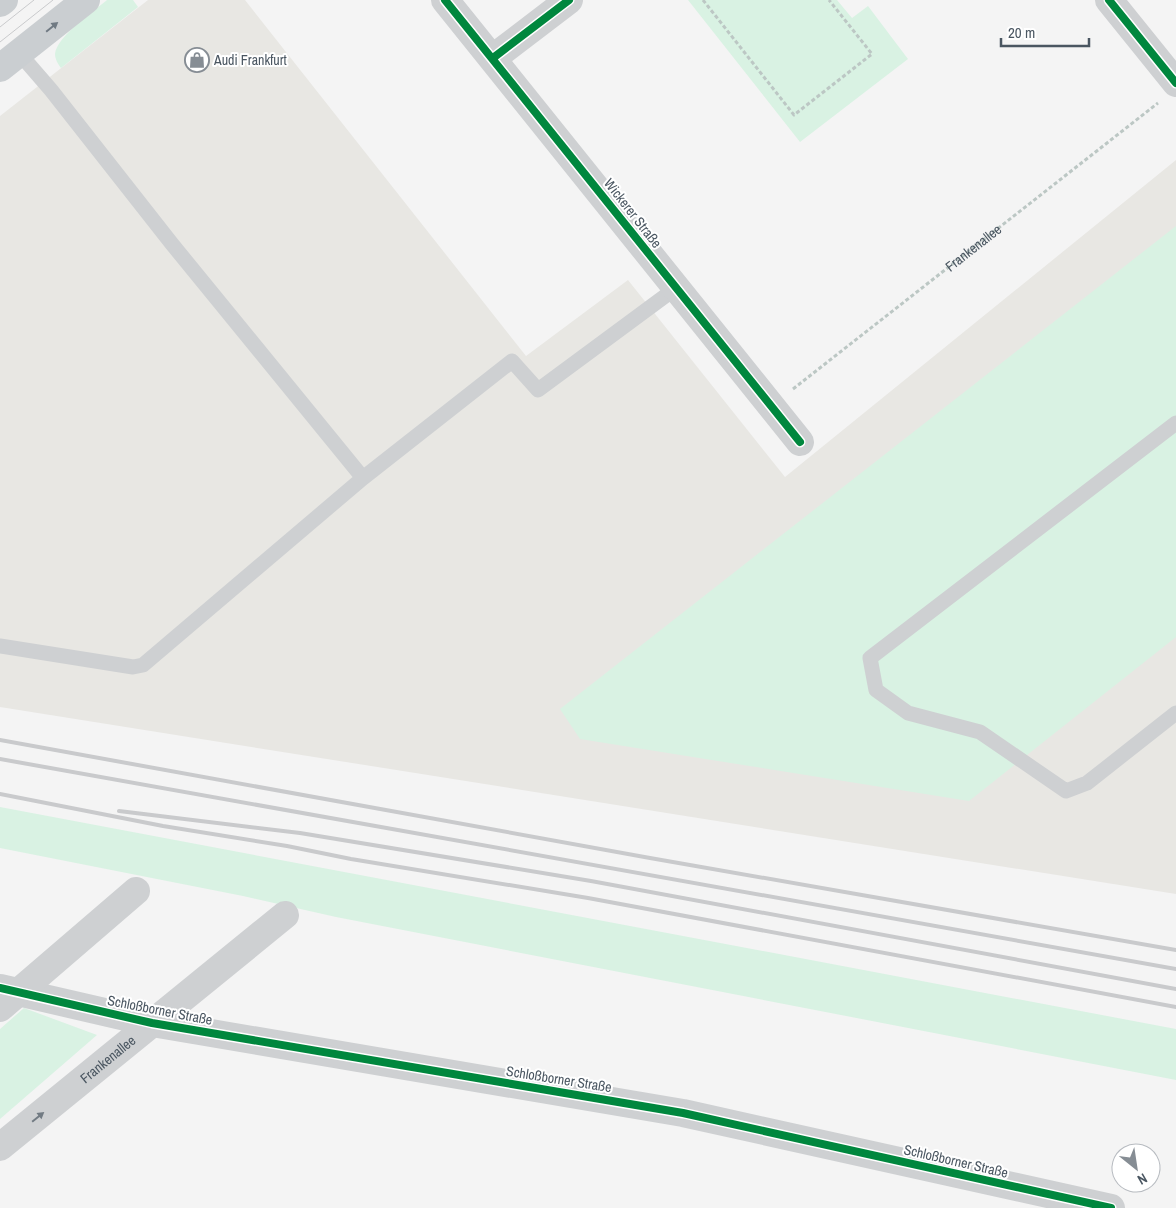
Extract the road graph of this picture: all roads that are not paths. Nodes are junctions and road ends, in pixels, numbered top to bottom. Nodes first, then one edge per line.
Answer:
1 (4, 0) edge
2 (86, 0) edge
3 (445, 0) edge
4 (569, 0) edge
5 (1109, 0) edge
6 (0, 3) edge
7 (493, 58) junction
8 (10, 61) edge
9 (1168, 92) edge
10 (676, 288) junction
11 (1176, 423) edge
12 (800, 442) dead end
13 (362, 478) junction
14 (0, 646) edge
15 (1176, 713) edge
16 (136, 891) dead end
17 (285, 915) dead end
18 (6, 996) edge
19 (152, 1023) junction
20 (0, 1147) edge
21 (1111, 1208) edge

1 - 6 main road
8 -> 2 main road
3 - 7 street, Wickerer Straße
4 - 7 street
5 - 9 street
7 - 10 street, Wickerer Straße
8 - 13 lane
10 - 12 street, Wickerer Straße
10 - 13 lane
11 - 15 lane
13 - 14 lane
16 - 18 street
17 - 19 street, Frankenallee
18 - 19 street, Schloßborner Straße
20 -> 19 street, Frankenallee
19 - 21 street, Schloßborner Straße

